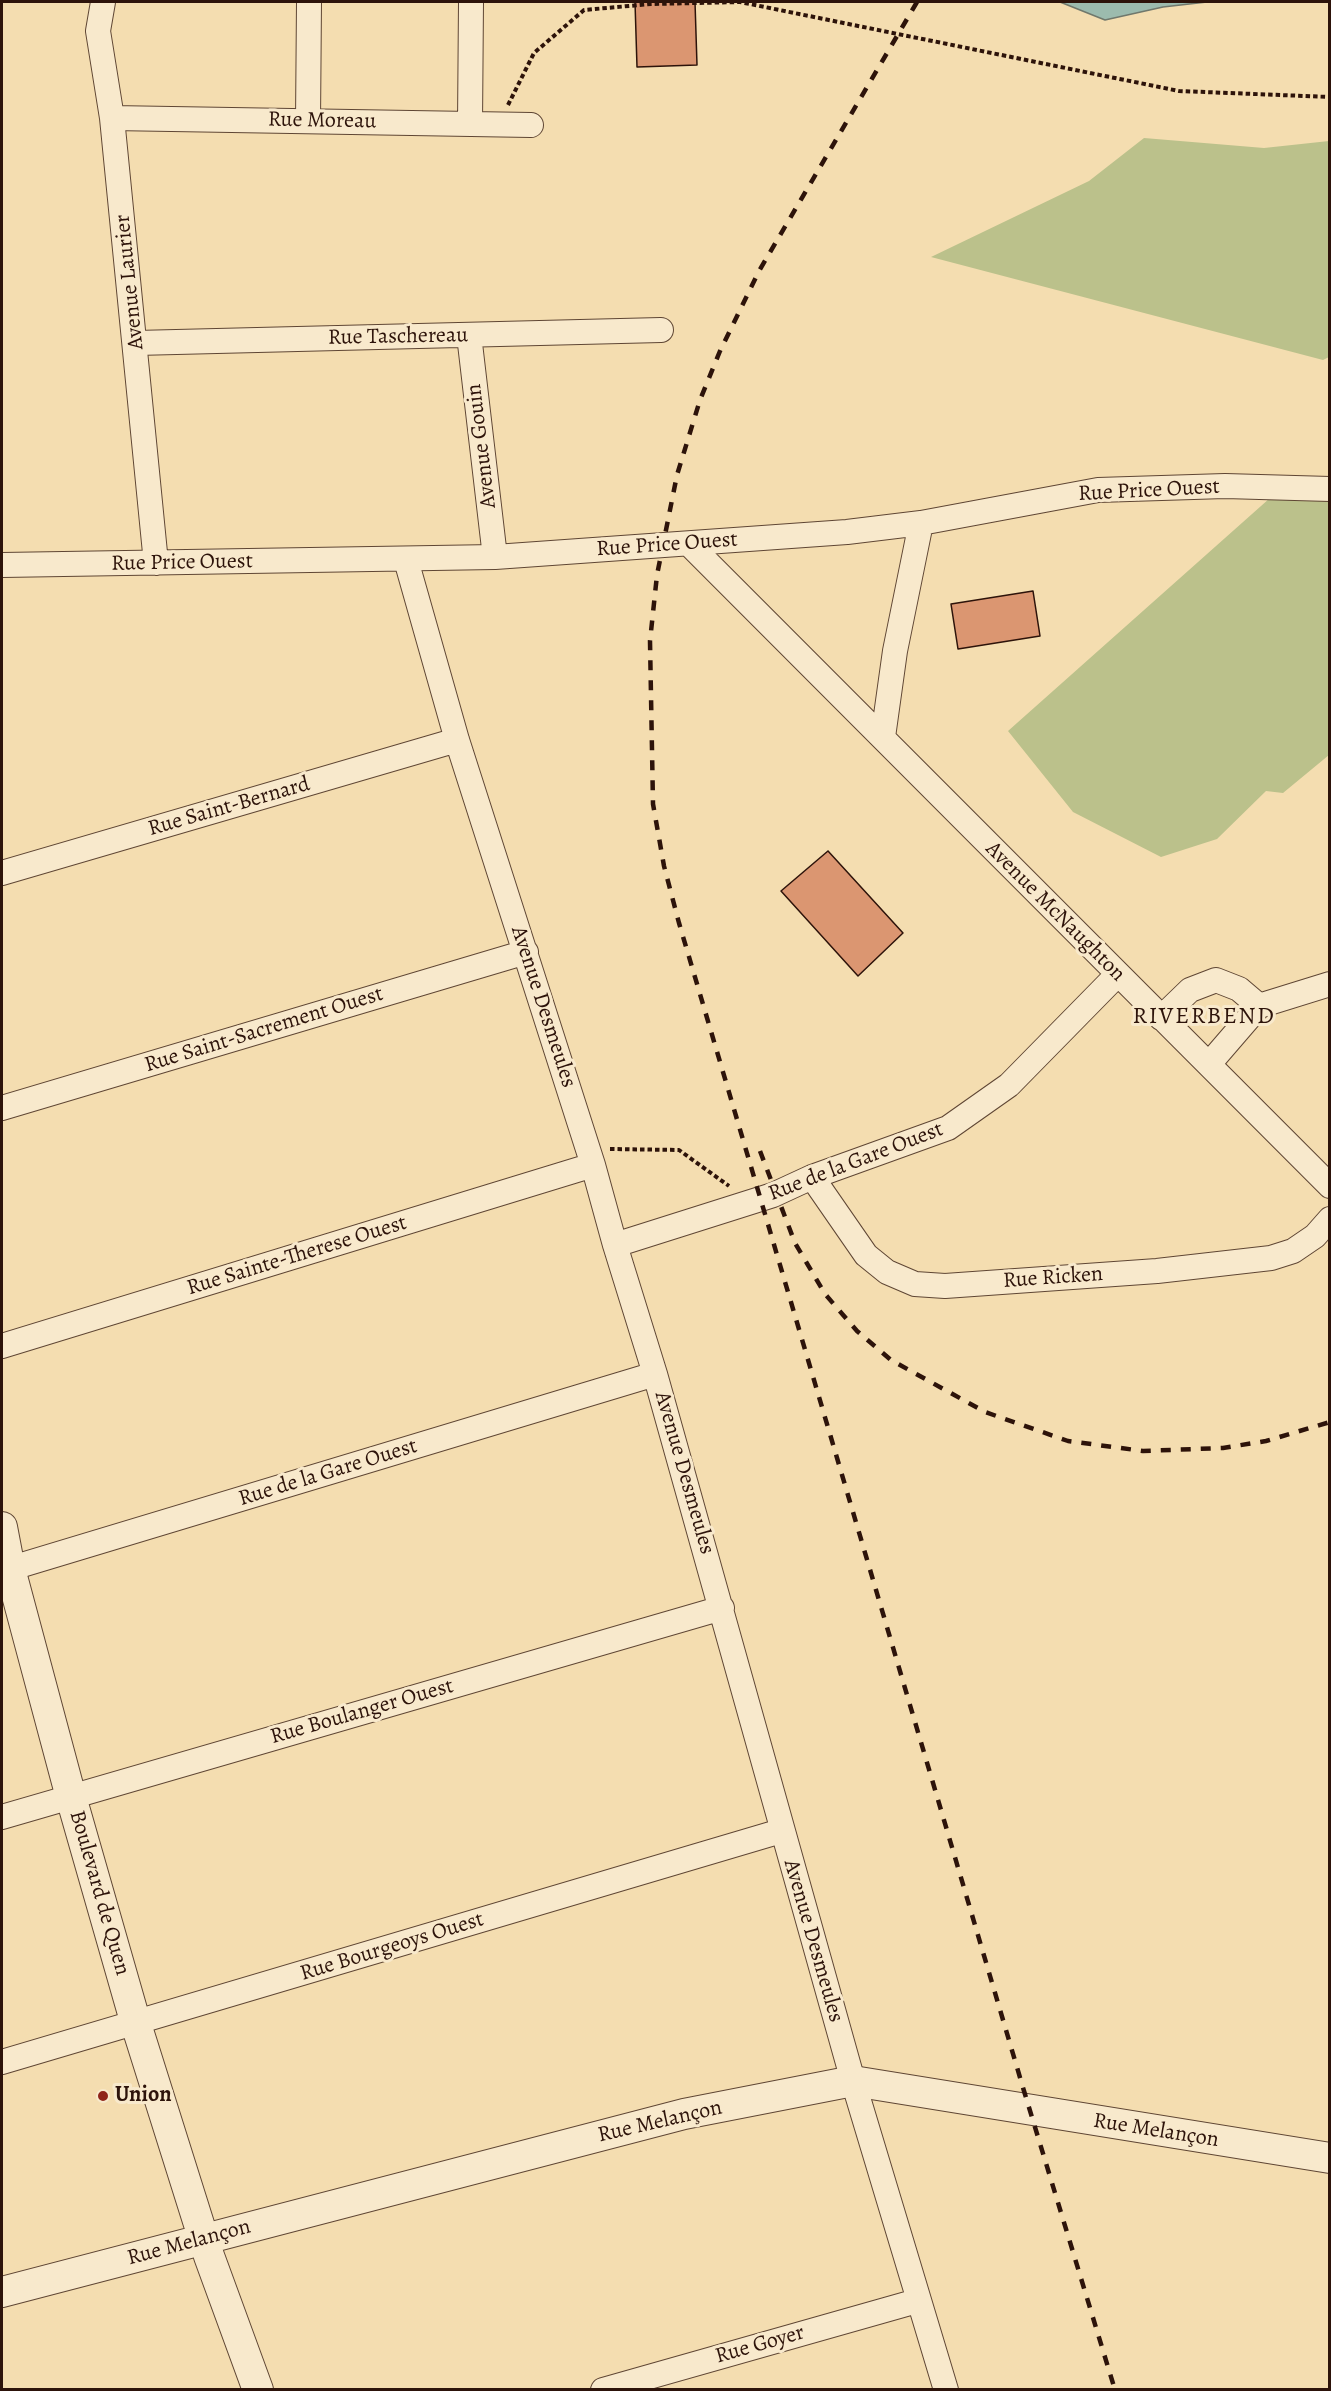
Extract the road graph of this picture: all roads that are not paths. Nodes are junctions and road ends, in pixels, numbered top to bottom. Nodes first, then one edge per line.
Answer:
1 (104, 2) edge
2 (309, 2) edge
3 (471, 2) edge
4 (112, 118) junction
5 (308, 121) junction
6 (470, 124) junction
7 (531, 124) dead end
8 (660, 330) dead end
9 (469, 335) junction
10 (136, 343) junction
11 (1329, 489) edge
12 (921, 523) junction
13 (690, 545) junction
14 (495, 557) junction
15 (406, 560) junction
16 (156, 563) junction
17 (2, 565) edge
18 (883, 737) junction
19 (457, 740) junction
20 (2, 873) edge
21 (526, 952) junction
22 (1117, 975) junction
23 (1329, 984) edge
24 (1259, 1006) junction
25 (1161, 1018) junction
26 (1209, 1064) junction
27 (2, 1108) edge
28 (591, 1157) junction
29 (812, 1177) junction
30 (1329, 1186) edge
31 (1329, 1219) edge
32 (615, 1245) junction
33 (2, 1346) edge
34 (656, 1374) junction
35 (2, 1527) edge
36 (6, 1570) edge
37 (722, 1608) junction
38 (71, 1797) junction
39 (2, 1817) edge
40 (781, 1831) junction
41 (136, 2024) junction
42 (2, 2062) edge
43 (853, 2081) junction
44 (1329, 2158) edge
45 (206, 2248) junction
46 (2, 2292) edge
47 (917, 2301) junction
48 (236, 2390) edge
49 (258, 2390) edge
50 (603, 2390) edge
51 (946, 2390) edge

1 - 4 street, Avenue Laurier
2 - 5 street
3 - 6 street
4 - 5 street, Rue Moreau
4 - 10 street, Avenue Laurier
5 - 6 street, Rue Moreau
6 - 7 street, Rue Moreau
8 - 9 street, Rue Taschereau
9 - 10 street, Rue Taschereau
9 - 14 street, Avenue Gouin
10 - 16 street, Avenue Laurier
11 - 12 street, Rue Price Ouest
12 - 13 street, Rue Price Ouest
12 - 18 street
13 - 14 street, Rue Price Ouest
13 - 18 street, Avenue McNaughton
14 - 15 street, Rue Price Ouest
15 - 16 street, Rue Price Ouest
15 - 19 street, Avenue Desmeules
16 - 17 street, Rue Price Ouest
18 - 22 street, Avenue McNaughton
19 - 20 street, Rue Saint-Bernard
19 - 21 street, Avenue Desmeules
21 - 27 street, Rue Saint-Sacrement Ouest
21 - 28 street, Avenue Desmeules
22 - 25 street, Avenue McNaughton
22 - 29 street, Rue de la Gare Ouest
23 - 24 street
24 - 25 street
24 - 26 street
25 - 26 street, Avenue McNaughton
26 - 30 street, Avenue McNaughton
28 - 32 street, Avenue Desmeules
28 - 33 street, Rue Sainte-Therese Ouest
29 - 31 street, Rue Ricken
29 - 32 street, Rue de la Gare Ouest
32 - 34 street, Avenue Desmeules
34 - 36 street, Rue de la Gare Ouest
34 - 37 street, Avenue Desmeules
35 - 36 street, Boulevard de Quen
36 - 38 street, Boulevard de Quen
37 - 38 street, Rue Boulanger Ouest
37 - 40 street, Avenue Desmeules
38 - 39 street, Rue Boulanger Ouest
38 - 41 street, Boulevard de Quen
40 - 41 street, Rue Bourgeoys Ouest
40 - 43 street, Avenue Desmeules
41 - 42 street, Rue Bourgeoys Ouest
41 - 45 street, Boulevard de Quen
43 - 44 street, Rue Melançon
43 - 45 street, Rue Melançon
43 - 47 street, Avenue Desmeules
45 - 46 street, Rue Melançon
45 - 48 street, Boulevard de Quen
45 - 49 street, Boulevard de Quen
47 - 50 street, Rue Goyer
47 - 51 street, Avenue Desmeules

